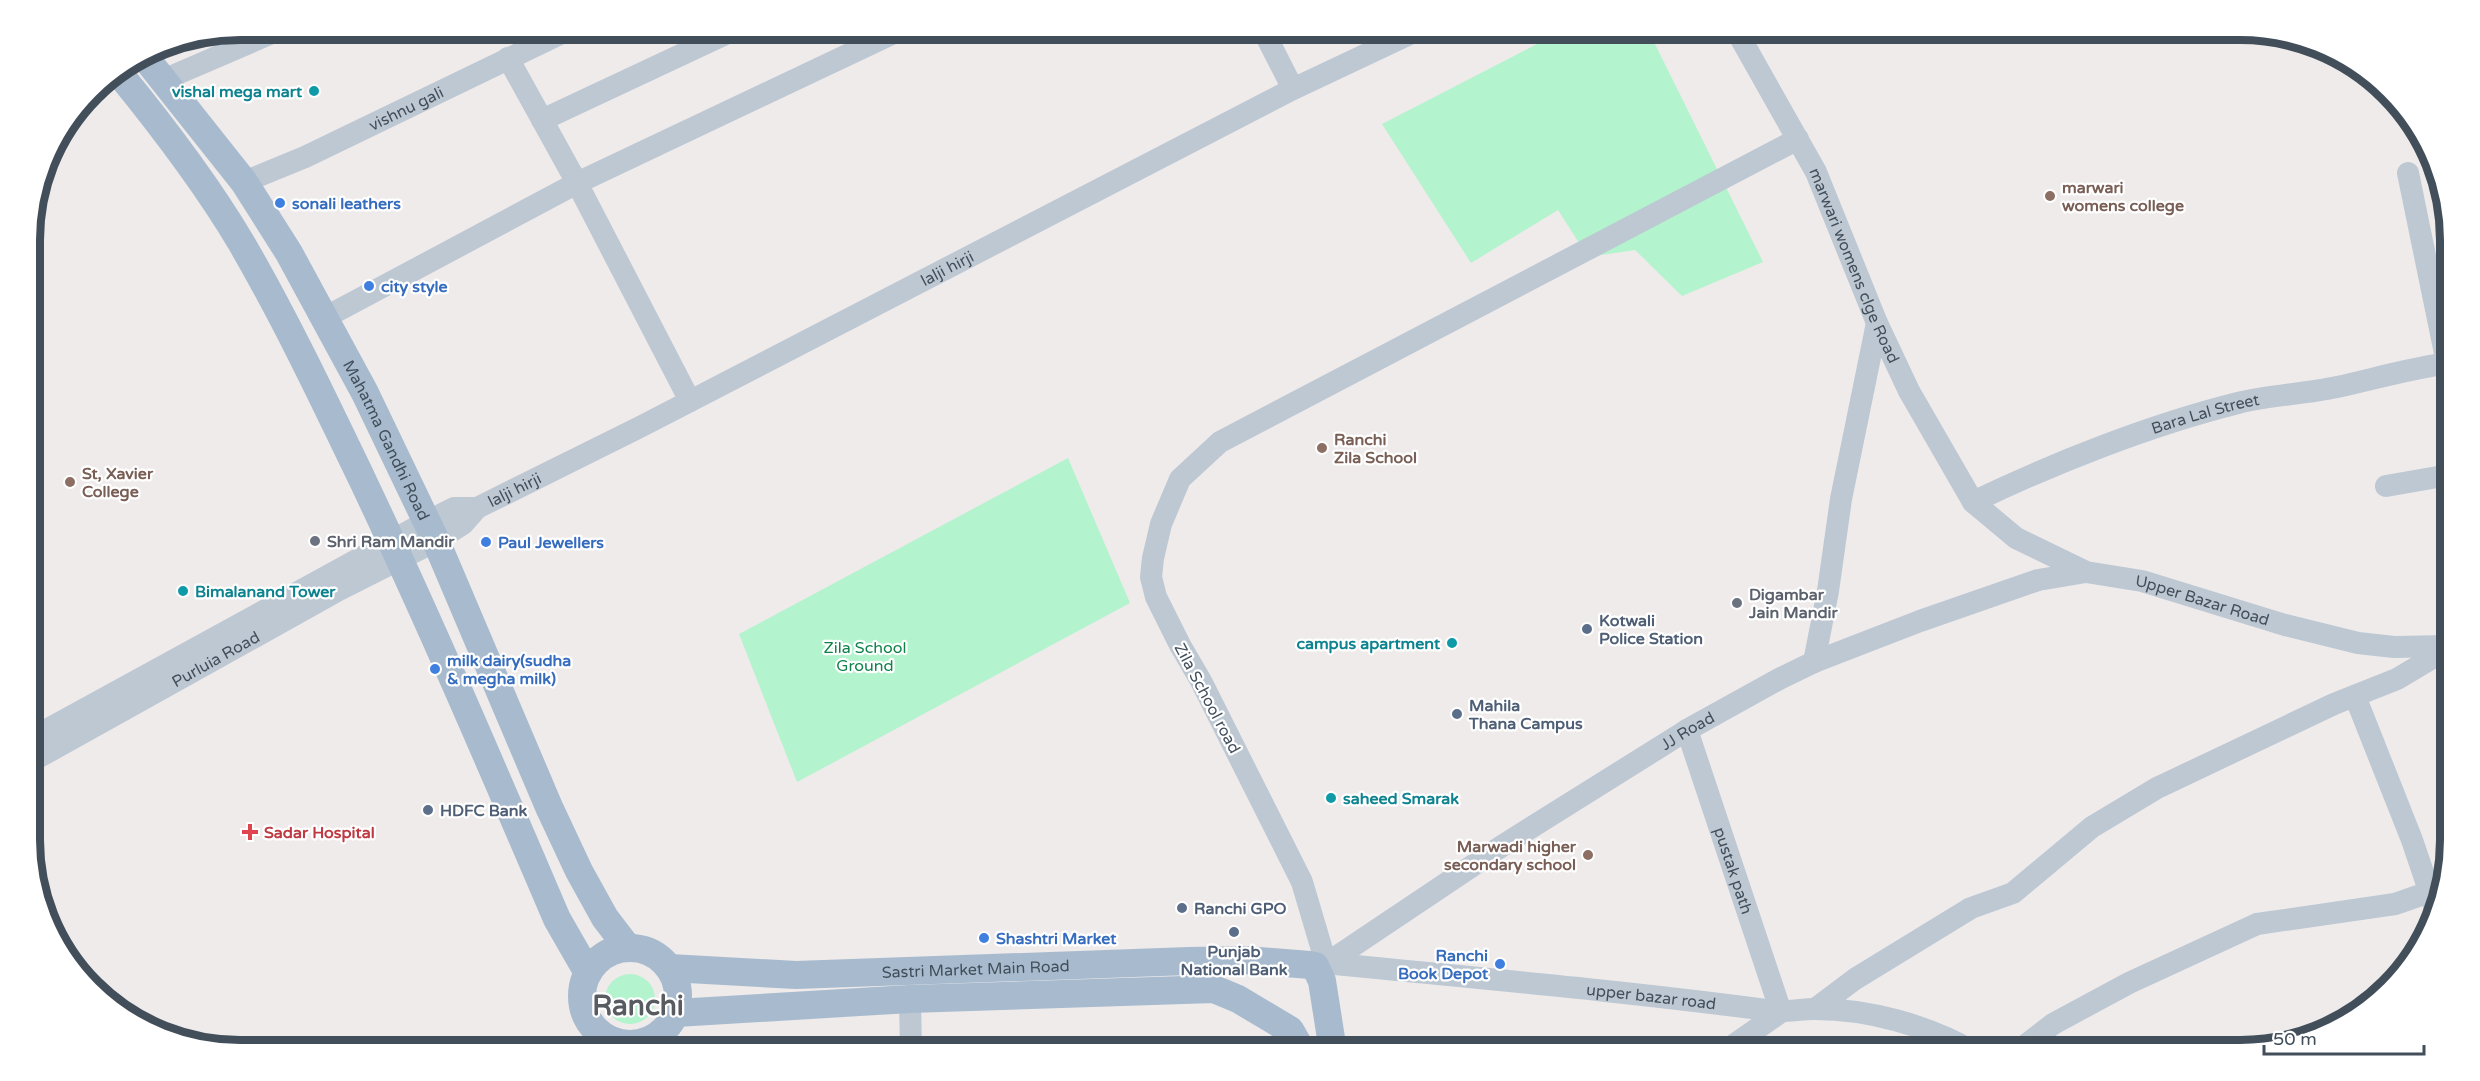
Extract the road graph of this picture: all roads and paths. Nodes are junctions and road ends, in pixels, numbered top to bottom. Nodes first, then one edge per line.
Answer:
1 (1268, 40) edge
2 (1397, 40) edge
3 (1742, 40) edge
4 (254, 41) edge
5 (545, 41) edge
6 (711, 41) edge
7 (877, 41) edge
8 (508, 58) junction
9 (149, 62) edge
10 (123, 79) edge
11 (163, 80) junction
12 (1293, 89) junction
13 (542, 120) junction
14 (1798, 139) junction
15 (2408, 173) dead end
16 (244, 182) junction
17 (577, 183) junction
18 (324, 318) junction
19 (1877, 323) junction
20 (2440, 325) edge
21 (2440, 365) edge
22 (690, 401) junction
23 (2440, 477) edge
24 (2386, 486) dead end
25 (1973, 502) junction
26 (431, 531) junction
27 (395, 549) junction
28 (2086, 572) junction
29 (2440, 647) edge
30 (2440, 653) edge
31 (1814, 662) junction
32 (2355, 696) junction
33 (1687, 730) junction
34 (40, 734) edge
35 (40, 756) edge
36 (2433, 890) edge
37 (2431, 898) edge
38 (628, 948) junction
39 (1321, 967) junction
40 (670, 968) junction
41 (588, 973) junction
42 (910, 999) junction
43 (1815, 1009) junction
44 (1781, 1011) junction
45 (676, 1013) junction
46 (588, 1021) junction
47 (584, 1040) edge
48 (609, 1040) edge
49 (649, 1040) edge
50 (911, 1040) edge
51 (1296, 1040) edge
52 (1331, 1040) edge
53 (1740, 1040) edge
54 (1948, 1040) edge
55 (2032, 1040) edge

1 - 12 street
2 - 12 street, lalji hirji
3 - 14 street, marwari womens clge Road
4 - 11 street
5 - 8 street, vishnu gali
6 - 13 street
7 - 17 street
8 - 13 street
8 - 16 street, vishnu gali
9 - 11 main road, Mahatma Gandhi Road
10 - 27 main road
11 - 16 main road, Mahatma Gandhi Road
12 - 22 street, lalji hirji
13 - 17 street
14 - 19 street, marwari womens clge Road
14 - 39 street, Zila School road
15 - 20 street
16 - 18 main road, Mahatma Gandhi Road
17 - 18 street
17 - 22 street
18 - 26 main road, Mahatma Gandhi Road
19 - 25 street, marwari womens clge Road
19 - 31 street
21 - 25 street, Bara Lal Street
22 - 26 street, lalji hirji
23 - 24 street
25 - 28 street, Upper Bazar Road
26 - 27 street, lalji hirji
26 - 38 main road, Mahatma Gandhi Road
27 - 34 street, Purluia Road
27 - 35 street, Purluia Road
27 - 41 main road
28 - 29 street, Upper Bazar Road
28 - 31 street, JJ Road
30 - 32 street
31 - 33 street, JJ Road
32 - 36 street
32 - 43 street
33 - 39 street, JJ Road
33 - 44 street, pustak path
37 - 55 street
38 - 40 main road
38 - 41 main road
39 - 40 main road, Sastri Market Main Road
39 - 44 street, upper bazar road
39 - 52 main road
40 - 45 main road
41 - 46 main road
42 - 45 main road
42 - 50 street
42 - 51 main road
43 - 44 street, upper bazar road
43 - 54 street, upper bazar road
44 - 53 street
45 - 49 main road
46 - 47 main road
46 - 48 main road

